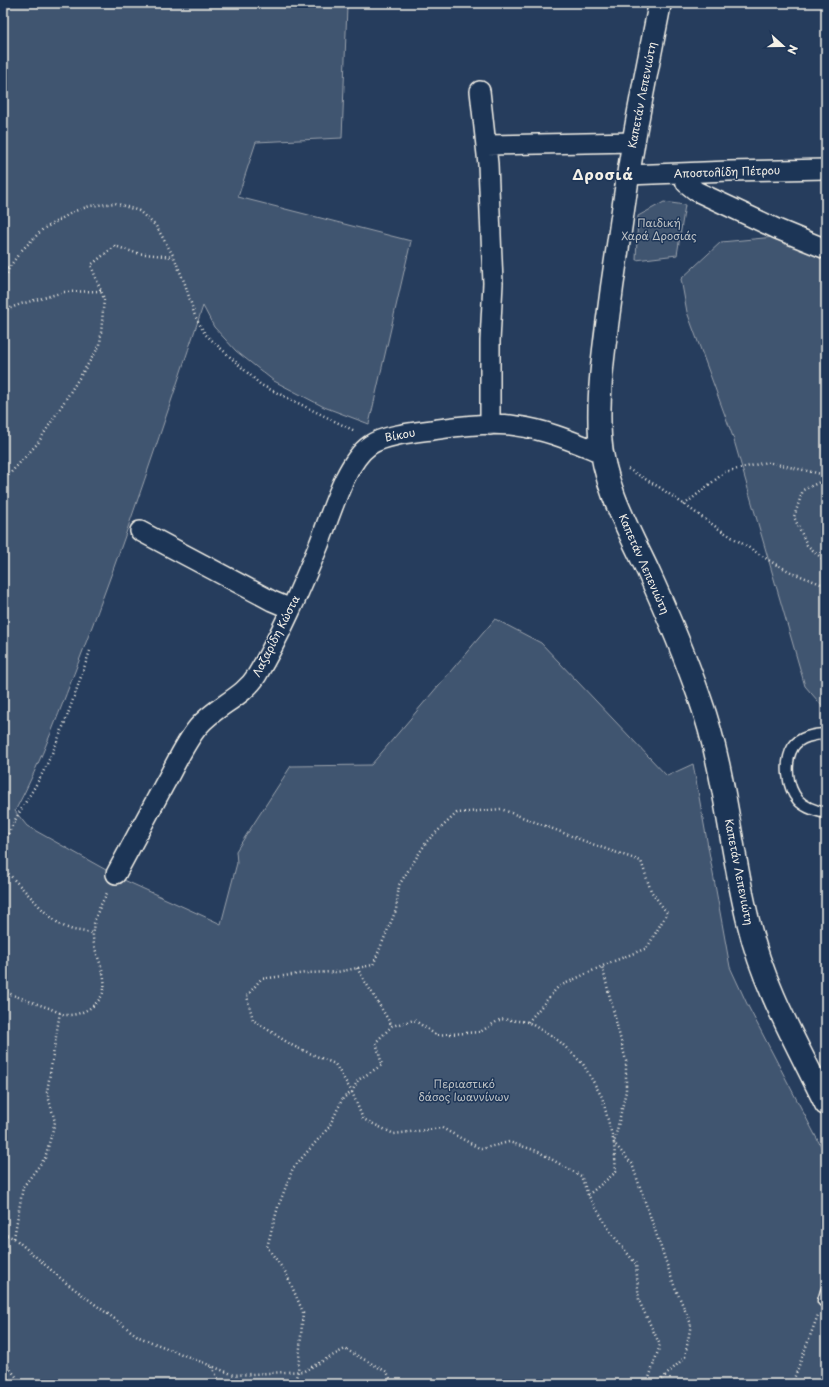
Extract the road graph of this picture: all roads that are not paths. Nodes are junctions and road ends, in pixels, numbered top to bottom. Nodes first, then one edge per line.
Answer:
1 (660, 3) edge
2 (480, 91) dead end
3 (633, 142) junction
4 (487, 145) junction
5 (826, 169) edge
6 (683, 173) junction
7 (628, 175) junction
8 (826, 249) edge
9 (490, 425) junction
10 (372, 443) joint
11 (602, 453) junction
12 (140, 531) dead end
13 (291, 609) junction
14 (826, 734) edge
15 (826, 813) edge
16 (116, 874) road end
17 (826, 1104) edge
18 (826, 1291) edge
19 (823, 1301) road end

1 - 3 street, Καπετάν Λεπενιώτη
2 - 4 street
3 - 4 street
3 - 7 street, Καπετάν Λεπενιώτη
4 - 9 street
5 - 6 street, Αποστολίδη Πέτρου
6 - 7 street, Αποστολίδη Πέτρου
6 - 8 street
7 - 11 street, Καπετάν Λεπενιώτη
9 - 10 street, Βίκου
9 - 11 street, Βίκου
10 - 13 street, Λαζαρίδη Κώστα
11 - 17 street, Καπετάν Λεπενιώτη
12 - 13 street
13 - 16 street, Λαζαρίδη Κώστα
14 - 15 lane
18 - 19 lane

